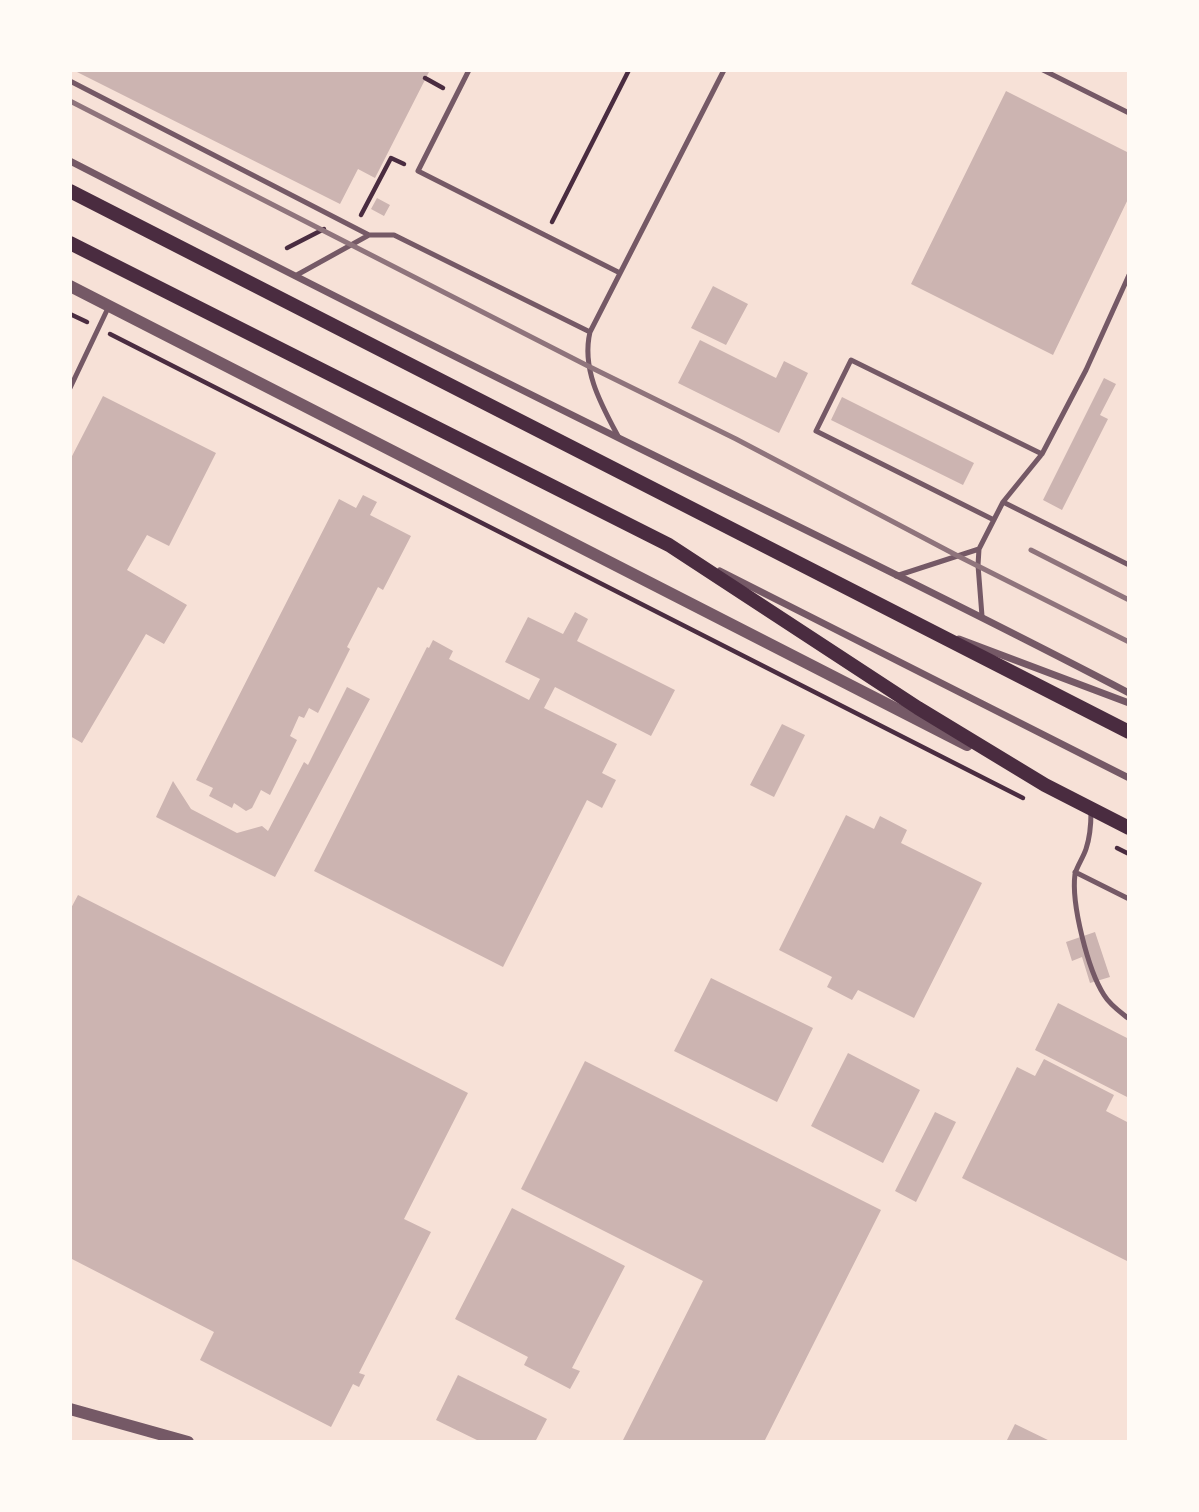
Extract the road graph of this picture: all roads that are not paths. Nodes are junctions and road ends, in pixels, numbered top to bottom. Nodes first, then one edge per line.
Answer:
1 (469, 70) edge
2 (724, 70) edge
3 (1043, 70) edge
4 (70, 81) edge
5 (1129, 113) edge
6 (70, 161) edge
7 (70, 191) edge
8 (369, 235) junction
9 (70, 243) edge
10 (621, 273) junction
11 (1129, 275) edge
12 (295, 276) junction
13 (70, 286) edge
14 (109, 306) junction
15 (590, 332) junction
16 (70, 388) edge
17 (619, 438) junction
18 (1042, 454) junction
19 (1003, 502) junction
20 (994, 520) junction
21 (669, 545) junction
22 (979, 549) junction
23 (1129, 553) edge
24 (1127, 563) edge
25 (896, 576) junction
26 (982, 616) junction
27 (911, 620) junction
28 (1129, 693) edge
29 (1129, 703) edge
30 (1129, 732) edge
31 (1129, 778) edge
32 (1045, 785) junction
33 (1091, 808) junction
34 (1129, 828) edge
35 (1075, 872) junction
36 (1129, 899) edge
37 (1128, 1018) edge
38 (70, 1409) edge
39 (188, 1442) edge

1 - 10 lane
2 - 10 lane
3 - 5 lane
4 - 8 lane
6 - 12 street
7 - 27 main road
8 - 12 lane
8 - 15 lane
9 - 21 main road
10 - 15 lane
11 - 18 lane
12 - 17 street
13 - 14 street
14 - 16 lane
14 - 32 street
15 - 17 lane
17 - 25 street
18 - 19 lane
18 - 20 lane
19 - 20 lane
19 - 24 lane
20 - 22 lane
21 - 31 street
21 - 32 main road
22 - 25 lane
22 - 26 lane
23 - 24 lane
25 - 26 street
26 - 28 street
27 - 29 street
27 - 30 main road
32 - 33 main road
33 - 34 main road
33 - 35 lane
35 - 36 lane
35 - 37 lane
38 - 39 street

